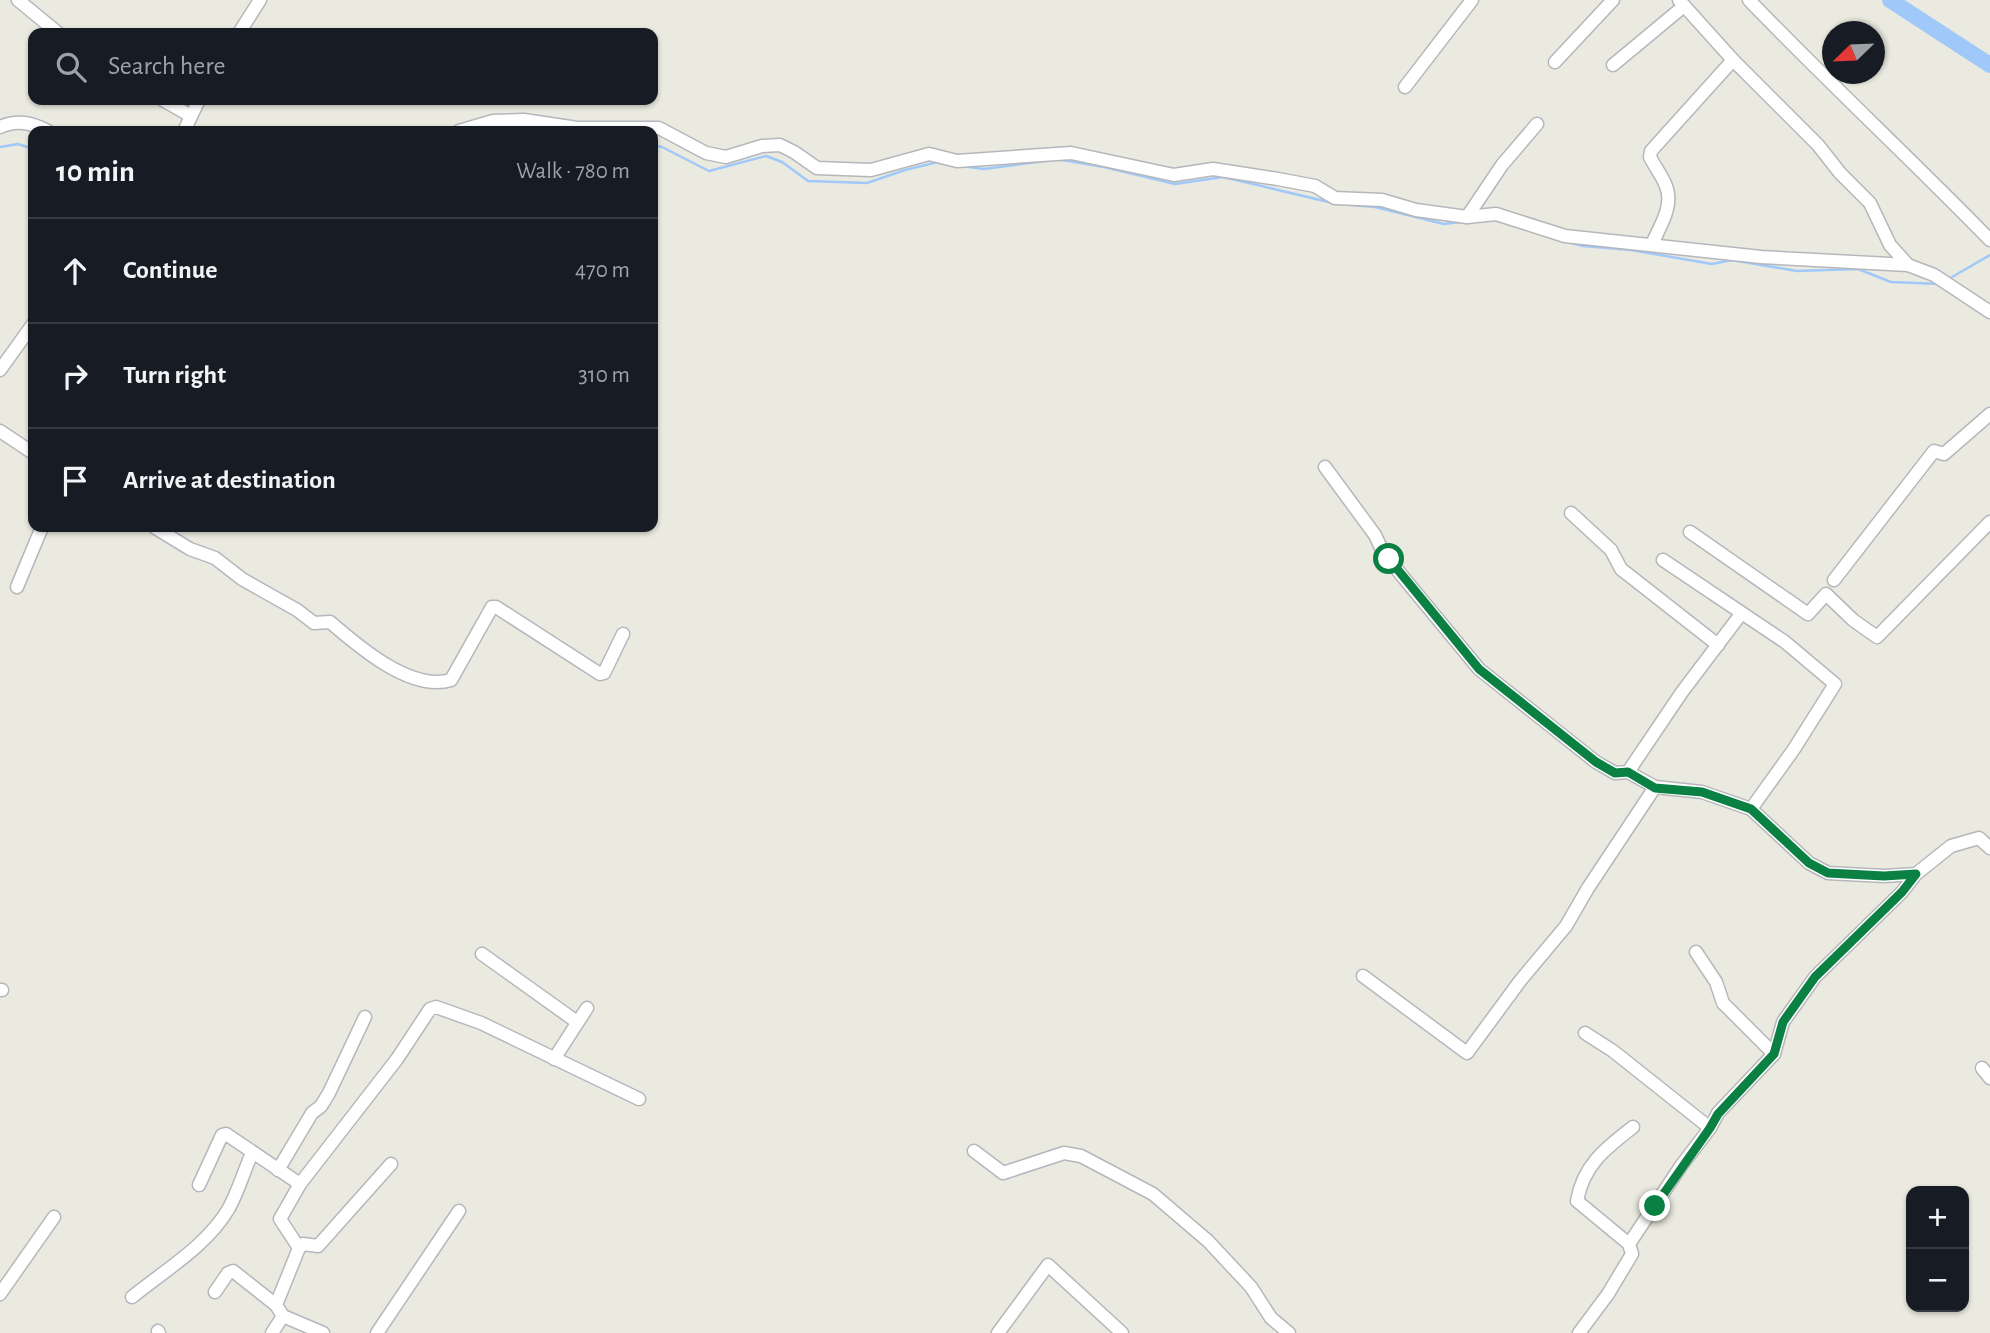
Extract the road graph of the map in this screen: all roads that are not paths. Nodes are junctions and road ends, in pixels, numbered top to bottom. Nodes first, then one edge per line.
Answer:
1 (18, 0) edge
2 (260, 0) edge
3 (1472, 0) edge
4 (1613, 0) edge
5 (1749, 0) edge
6 (1682, 3) edge
7 (52, 28) edge
8 (242, 28) edge
9 (1733, 60) junction
10 (1555, 62) dead end
11 (1613, 65) dead end
12 (1405, 87) dead end
13 (172, 105) edge
14 (196, 105) edge
15 (191, 116) junction
16 (1537, 124) dead end
17 (38, 126) edge
18 (186, 126) edge
19 (476, 126) edge
20 (564, 126) edge
21 (0, 127) edge
22 (658, 128) edge
23 (1467, 217) junction
24 (1990, 240) edge
25 (1652, 244) junction
26 (1908, 265) junction
27 (1990, 312) edge
28 (28, 331) edge
29 (0, 370) edge
30 (1990, 414) edge
31 (0, 431) edge
32 (28, 450) edge
33 (1325, 467) dead end
34 (1571, 513) dead end
35 (1990, 522) edge
36 (1690, 531) dead end
37 (40, 532) edge
38 (162, 532) edge
39 (1663, 560) dead end
40 (1834, 580) dead end
41 (17, 587) dead end
42 (1741, 614) junction
43 (623, 634) dead end
44 (1718, 645) junction
45 (1628, 772) junction
46 (1655, 788) junction
47 (1751, 809) junction
48 (1990, 848) edge
49 (1916, 874) junction
50 (1696, 951) dead end
51 (482, 954) dead end
52 (1363, 976) dead end
53 (587, 1008) dead end
54 (365, 1017) dead end
55 (577, 1022) junction
56 (1585, 1033) dead end
57 (1774, 1054) junction
58 (554, 1059) junction
59 (639, 1099) dead end
60 (1633, 1127) dead end
61 (1710, 1128) junction
62 (974, 1151) dead end
63 (252, 1153) junction
64 (391, 1164) dead end
65 (278, 1170) junction
66 (300, 1184) junction
67 (199, 1185) dead end
68 (458, 1211) dead end
69 (54, 1217) dead end
70 (1629, 1244) junction
71 (299, 1248) junction
72 (215, 1292) dead end
73 (0, 1294) edge
74 (132, 1297) dead end
75 (280, 1310) junction
76 (272, 1333) edge
77 (323, 1333) edge
78 (377, 1333) edge
79 (998, 1333) edge
80 (1122, 1333) edge
81 (1289, 1333) edge
82 (1579, 1333) edge

1 - 7 street
2 - 8 street
3 - 12 street
4 - 10 street
5 - 24 street
6 - 9 street
6 - 11 street
9 - 25 street
9 - 26 street
13 - 15 street
14 - 15 street
15 - 18 street
16 - 23 street
17 - 21 street
19 - 20 street
22 - 23 street
23 - 25 street
25 - 26 street
26 - 27 street
28 - 29 street
30 - 40 street
31 - 32 street
33 - 45 street
34 - 44 street
35 - 36 street
37 - 41 street
38 - 43 street
39 - 42 street
42 - 44 street
42 - 47 street
44 - 45 street
45 - 46 street
46 - 47 street
46 - 52 street
47 - 49 street
48 - 49 street
49 - 57 street
50 - 57 street
51 - 55 street
53 - 55 street
54 - 65 street
55 - 58 street
56 - 61 street
57 - 61 street
58 - 59 street
58 - 66 street
60 - 70 street
61 - 70 street
62 - 81 street
63 - 65 street
63 - 67 street
63 - 74 street
64 - 71 street
65 - 66 street
66 - 71 street
68 - 78 street
69 - 73 street
70 - 82 street
71 - 75 street
72 - 75 street
75 - 76 street
75 - 77 street
79 - 80 street

